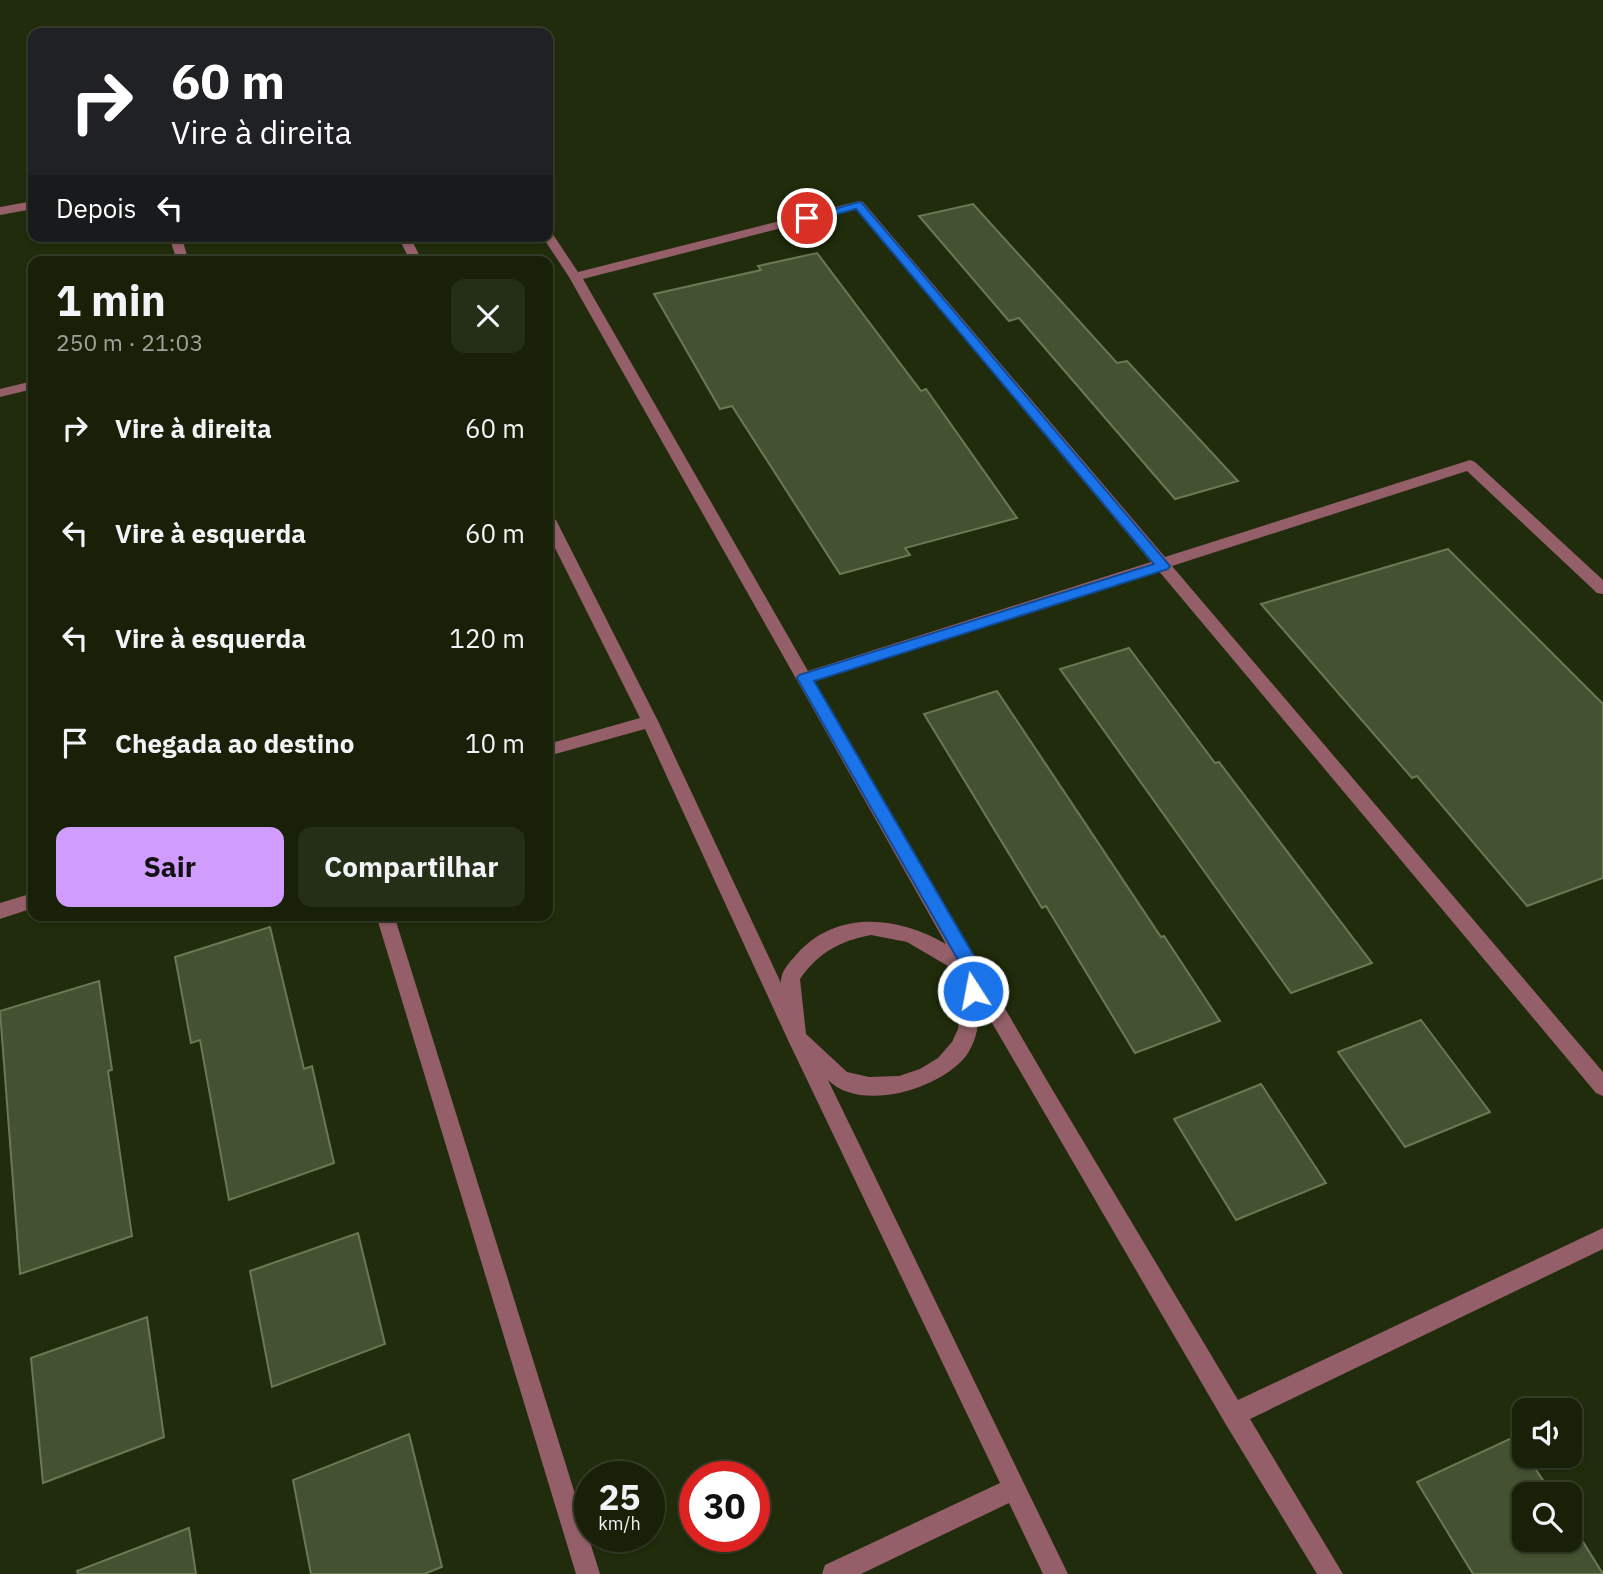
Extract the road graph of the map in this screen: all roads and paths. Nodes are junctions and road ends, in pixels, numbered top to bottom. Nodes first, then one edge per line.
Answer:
1 (28, 206) edge
2 (0, 211) edge
3 (552, 242) edge
4 (575, 277) junction
5 (28, 386) edge
6 (0, 393) edge
7 (553, 530) edge
8 (1163, 566) junction
9 (1603, 589) edge
10 (804, 678) junction
11 (650, 722) junction
12 (553, 749) edge
13 (28, 903) edge
14 (0, 911) edge
15 (387, 921) edge
16 (975, 973) junction
17 (797, 1038) junction
18 (1603, 1087) edge
19 (1603, 1238) edge
20 (1233, 1415) junction
21 (1016, 1488) junction
22 (588, 1574) edge
23 (834, 1574) edge
24 (1056, 1574) edge
25 (1331, 1574) edge

1 - 2 street
3 - 4 street
4 - 8 street
4 - 10 street
5 - 6 street
7 - 11 street
8 - 9 street
8 - 10 street
8 - 18 street
10 - 16 street
11 - 12 street
11 - 17 street
13 - 14 street
15 - 22 street
16 - 17 street
16 - 17 street
16 - 20 street
17 - 21 street
19 - 20 street
20 - 25 street
21 - 23 street
21 - 24 street

